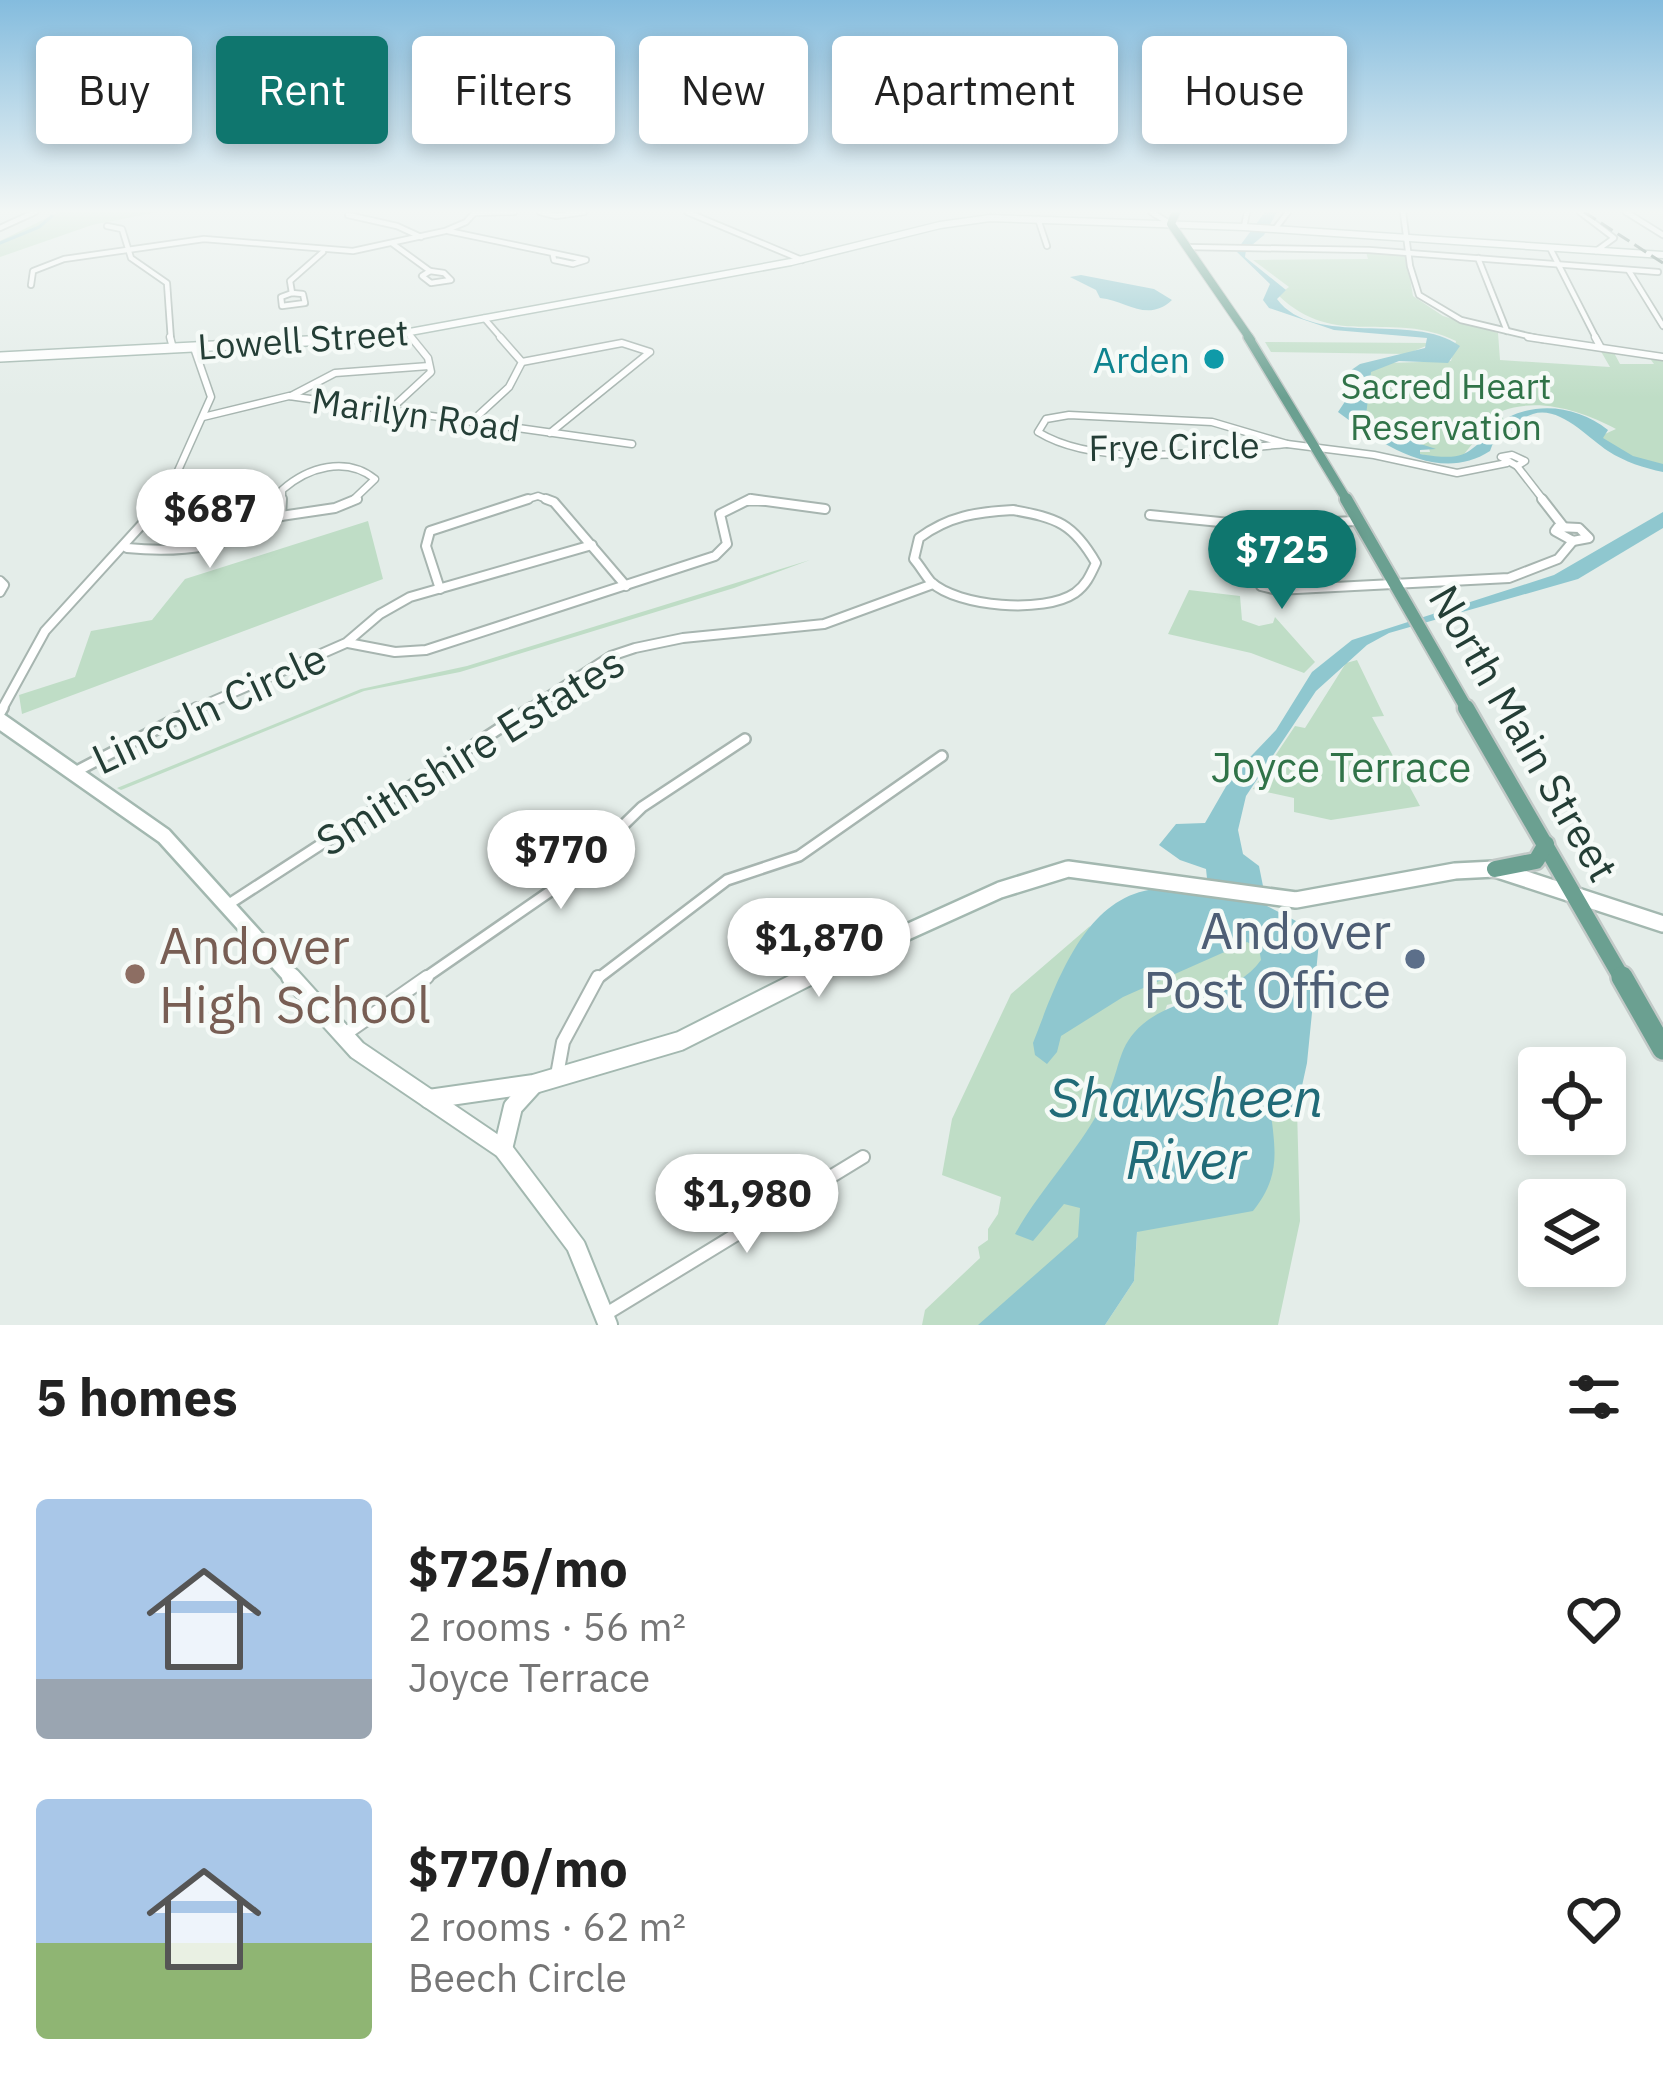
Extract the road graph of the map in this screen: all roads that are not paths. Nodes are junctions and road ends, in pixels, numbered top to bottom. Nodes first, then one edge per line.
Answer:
1 (30, 274) edge
2 (153, 274) edge
3 (296, 274) edge
4 (727, 274) edge
5 (1206, 274) edge
6 (1414, 274) edge
7 (1484, 274) edge
8 (1563, 274) edge
9 (1630, 274) edge
10 (31, 285) dead end
11 (292, 292) dead end
12 (484, 318) junction
13 (1663, 326) edge
14 (1508, 332) junction
15 (408, 333) junction
16 (1600, 347) junction
17 (173, 348) junction
18 (194, 348) junction
19 (0, 357) edge
20 (1663, 357) edge
21 (523, 362) junction
22 (429, 367) junction
23 (290, 396) junction
24 (390, 410) junction
25 (201, 417) junction
26 (471, 422) junction
27 (550, 433) junction
28 (632, 444) dead end
29 (1287, 444) junction
30 (1315, 448) junction
31 (825, 509) dead end
32 (1150, 514) dead end
33 (281, 516) junction
34 (1358, 521) junction
35 (1256, 524) junction
36 (1563, 526) junction
37 (1573, 541) junction
38 (592, 545) junction
39 (126, 548) junction
40 (0, 581) edge
41 (933, 584) junction
42 (1396, 584) junction
43 (627, 586) junction
44 (440, 589) junction
45 (0, 592) edge
46 (346, 643) junction
47 (0, 717) edge
48 (745, 739) dead end
49 (942, 756) dead end
50 (72, 774) junction
51 (1546, 844) junction
52 (1495, 869) junction
53 (1577, 897) junction
54 (230, 904) junction
55 (1663, 924) edge
56 (343, 1035) junction
57 (1663, 1049) edge
58 (556, 1077) junction
59 (534, 1084) junction
60 (429, 1099) junction
61 (503, 1149) junction
62 (863, 1157) dead end
63 (606, 1320) edge

1 - 10 street
2 - 17 street
3 - 11 street
4 - 12 main road, Lowell Street
5 - 30 main road, North Main Street
6 - 14 street
7 - 14 street
8 - 16 street
9 - 13 street
12 - 15 main road, Lowell Street
12 - 21 street
14 - 16 street
15 - 18 main road, Lowell Street
15 - 22 street
16 - 20 street
17 - 18 main road, Lowell Street
17 - 19 main road, Lowell Street
18 - 25 street
21 - 26 street
21 - 27 street
22 - 23 street
22 - 24 street
23 - 24 street, Marilyn Road
23 - 25 street, Marilyn Road
24 - 26 street, Marilyn Road
25 - 39 street
26 - 27 street, Marilyn Road
27 - 28 street, Marilyn Road
29 - 29 street, Frye Circle
29 - 30 street, Frye Circle
30 - 34 main road, North Main Street
30 - 36 street, Frye Circle
31 - 43 street
32 - 35 street
33 - 33 street
33 - 39 street
34 - 35 street
34 - 42 main road, North Main Street
35 - 42 street
36 - 37 street
36 - 37 street
37 - 42 street
38 - 43 street
38 - 44 street, Lincoln Circle
38 - 44 street
39 - 47 street
40 - 45 street
41 - 41 street
41 - 54 street, Smithshire Estates
42 - 51 main road, North Main Street
43 - 46 street
44 - 46 street, Lincoln Circle
46 - 50 street, Lincoln Circle
47 - 50 main road
48 - 56 street
49 - 58 street
50 - 54 main road
51 - 52 main road
51 - 53 main road, North Main Street
52 - 53 main road
52 - 58 main road
53 - 55 main road
53 - 57 main road, North Main Street
54 - 56 main road
56 - 60 main road
58 - 59 main road
59 - 60 main road
59 - 61 main road
60 - 61 main road
61 - 63 main road
62 - 63 street

